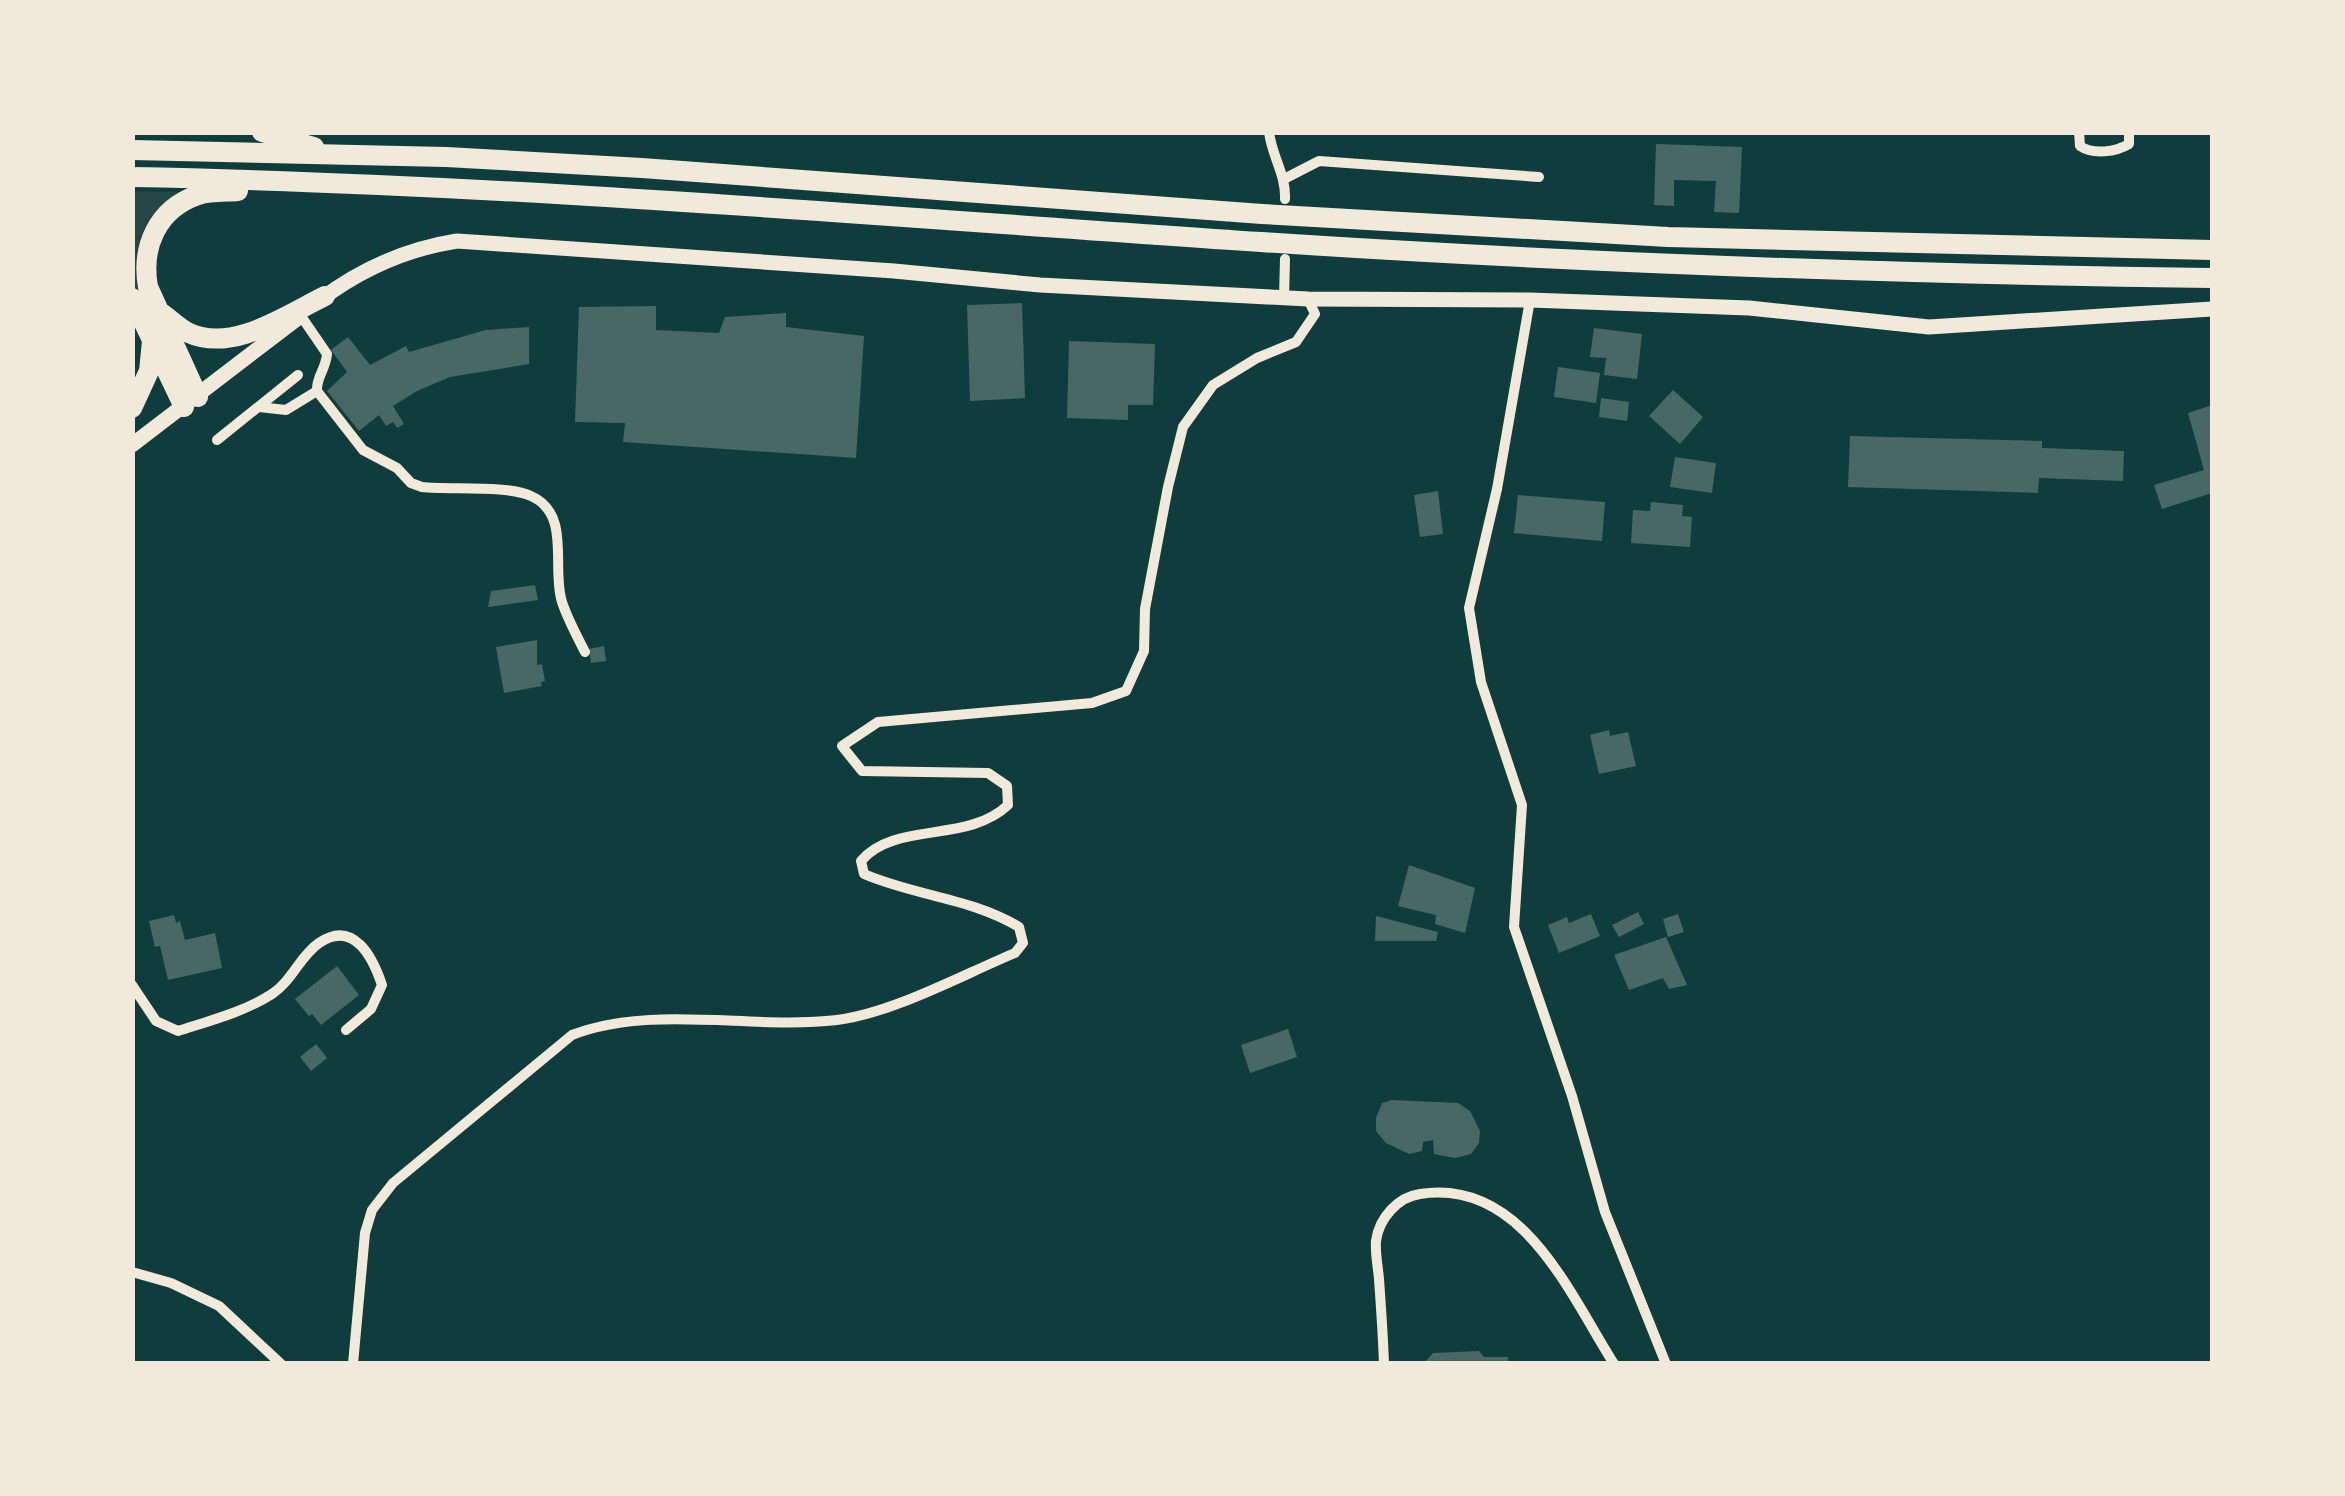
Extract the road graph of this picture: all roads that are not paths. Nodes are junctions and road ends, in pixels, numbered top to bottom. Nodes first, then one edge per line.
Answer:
1 (262, 132) edge
2 (1269, 132) edge
3 (2079, 132) edge
4 (2128, 132) edge
5 (132, 150) edge
6 (334, 154) junction
7 (132, 177) edge
8 (1539, 177) dead end
9 (1286, 178) junction
10 (357, 184) junction
11 (1286, 198) dead end
12 (2212, 250) edge
13 (1285, 259) dead end
14 (2212, 278) edge
15 (325, 296) junction
16 (132, 298) edge
17 (1284, 298) junction
18 (1308, 299) junction
19 (1530, 300) junction
20 (2212, 308) edge
21 (159, 312) junction
22 (301, 316) junction
23 (152, 339) junction
24 (298, 375) dead end
25 (317, 391) junction
26 (191, 402) junction
27 (258, 407) junction
28 (132, 408) edge
29 (217, 440) dead end
30 (132, 444) edge
31 (585, 652) dead end
32 (132, 984) edge
33 (346, 1030) dead end
34 (132, 1272) edge
35 (281, 1364) edge
36 (353, 1364) edge
37 (1384, 1364) edge
38 (1614, 1364) edge
39 (1666, 1364) edge

1 - 6 highway
2 - 9 street
3 - 4 street
5 - 6 highway
6 - 12 highway
7 - 10 highway
8 - 9 street
9 - 11 street
10 - 14 highway
10 - 21 highway
13 - 17 street
15 - 17 street
15 - 21 highway
15 - 22 street
16 - 23 highway
17 - 18 street
18 - 19 street
18 - 36 street
19 - 20 street
19 - 39 street
21 - 26 highway
22 - 25 street
22 - 26 street
23 - 26 highway
23 - 28 highway
24 - 27 street
25 - 27 street
25 - 31 street
26 - 30 street
27 - 29 street
32 - 33 street
34 - 35 street
37 - 38 street

